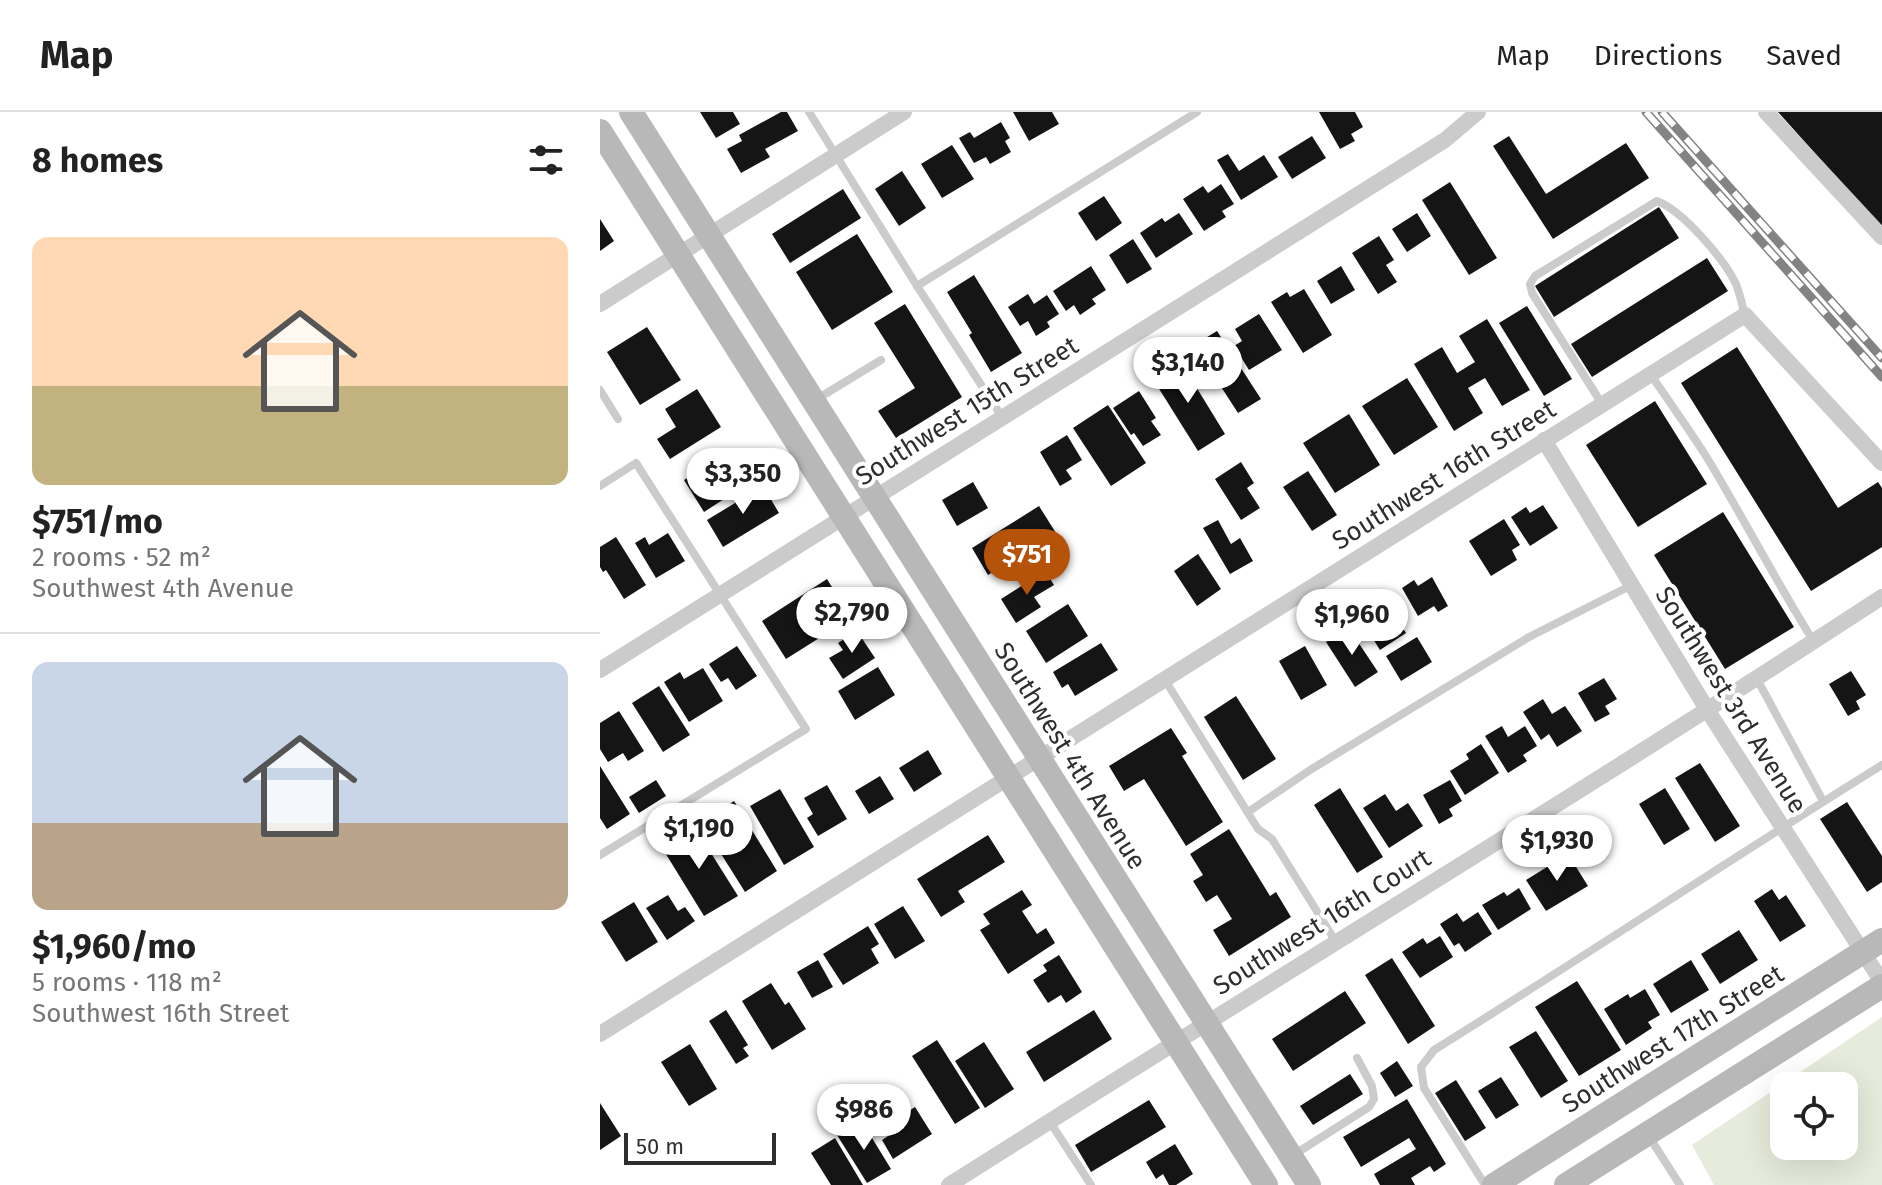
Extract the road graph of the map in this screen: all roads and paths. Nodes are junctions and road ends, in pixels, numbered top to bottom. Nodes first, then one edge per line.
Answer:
1 (631, 112) edge
2 (809, 112) edge
3 (904, 112) edge
4 (1197, 112) edge
5 (1478, 112) edge
6 (1766, 112) edge
7 (600, 131) edge
8 (836, 155) junction
9 (709, 236) junction
10 (1882, 237) edge
11 (679, 254) junction
12 (917, 286) junction
13 (600, 304) edge
14 (1745, 315) junction
15 (881, 360) dead end
16 (1650, 374) junction
17 (600, 390) edge
18 (813, 402) junction
19 (1602, 404) junction
20 (1002, 417) junction
21 (618, 419) dead end
22 (1544, 440) junction
23 (1882, 463) edge
24 (600, 486) edge
25 (874, 497) junction
26 (842, 518) junction
27 (1632, 585) junction
28 (721, 593) junction
29 (1882, 597) edge
30 (1814, 642) junction
31 (600, 670) edge
32 (1757, 679) junction
33 (1165, 680) junction
34 (1708, 711) junction
35 (1040, 760) junction
36 (1882, 765) edge
37 (1010, 778) junction
38 (1823, 801) junction
39 (1248, 812) junction
40 (1782, 826) junction
41 (600, 855) edge
42 (1336, 942) junction
43 (1872, 946) edge
44 (1882, 984) edge
45 (1205, 1023) junction
46 (600, 1034) edge
47 (1174, 1041) junction
48 (1357, 1058) dead end
49 (1050, 1121) junction
50 (1648, 1134) junction
51 (1290, 1156) junction
52 (949, 1185) edge
53 (1091, 1185) edge
54 (1266, 1185) edge
55 (1309, 1185) edge
56 (1485, 1185) edge
57 (1494, 1185) edge
58 (1566, 1185) edge
59 (1680, 1185) edge

1 - 9 main road, Southwest 4th Avenue
2 - 8 lane
3 - 8 street
4 - 12 lane
5 - 20 street, Southwest 15th Street
6 - 10 street
7 - 11 main road
8 - 9 street
8 - 12 lane
9 - 11 street
9 - 18 main road, Southwest 4th Avenue
11 - 13 street
11 - 26 main road
12 - 20 lane
14 - 16 street, Southwest 16th Street
14 - 19 lane
14 - 23 street
15 - 18 lane
16 - 19 street, Southwest 16th Street
16 - 30 lane
17 - 21 lane
18 - 25 main road, Southwest 4th Avenue
19 - 22 street, Southwest 16th Street
20 - 25 street, Southwest 15th Street
22 - 27 street, Southwest 3rd Avenue
22 - 33 street, Southwest 16th Street
24 - 28 lane
25 - 26 street, Southwest 15th Street
25 - 35 main road, Southwest 4th Avenue
26 - 28 street, Southwest 15th Street
26 - 37 main road
27 - 34 street, Southwest 3rd Avenue
27 - 39 lane
28 - 31 street, Southwest 15th Street
28 - 41 lane
29 - 30 street, Southwest 16th Court
30 - 32 street, Southwest 16th Court
32 - 34 street, Southwest 16th Court
32 - 38 lane
33 - 35 street, Southwest 16th Street
33 - 39 lane
34 - 40 street, Southwest 3rd Avenue
34 - 42 street, Southwest 16th Court
35 - 37 street, Southwest 16th Street
35 - 45 main road, Southwest 4th Avenue
36 - 38 lane
37 - 46 street, Southwest 16th Street
37 - 47 main road
38 - 40 lane
39 - 42 lane
40 - 43 street, Southwest 3rd Avenue
40 - 56 lane
42 - 45 street, Southwest 16th Court
43 - 44 street, Southwest 3rd Avenue
43 - 57 main road, Southwest 17th Street
44 - 50 main road
45 - 47 street, Southwest 16th Court
45 - 51 main road, Southwest 4th Avenue
47 - 49 street, Southwest 16th Court
47 - 54 main road
48 - 51 lane
49 - 52 street, Southwest 16th Court
49 - 53 lane
50 - 58 main road
50 - 59 lane
51 - 55 main road, Southwest 4th Avenue

